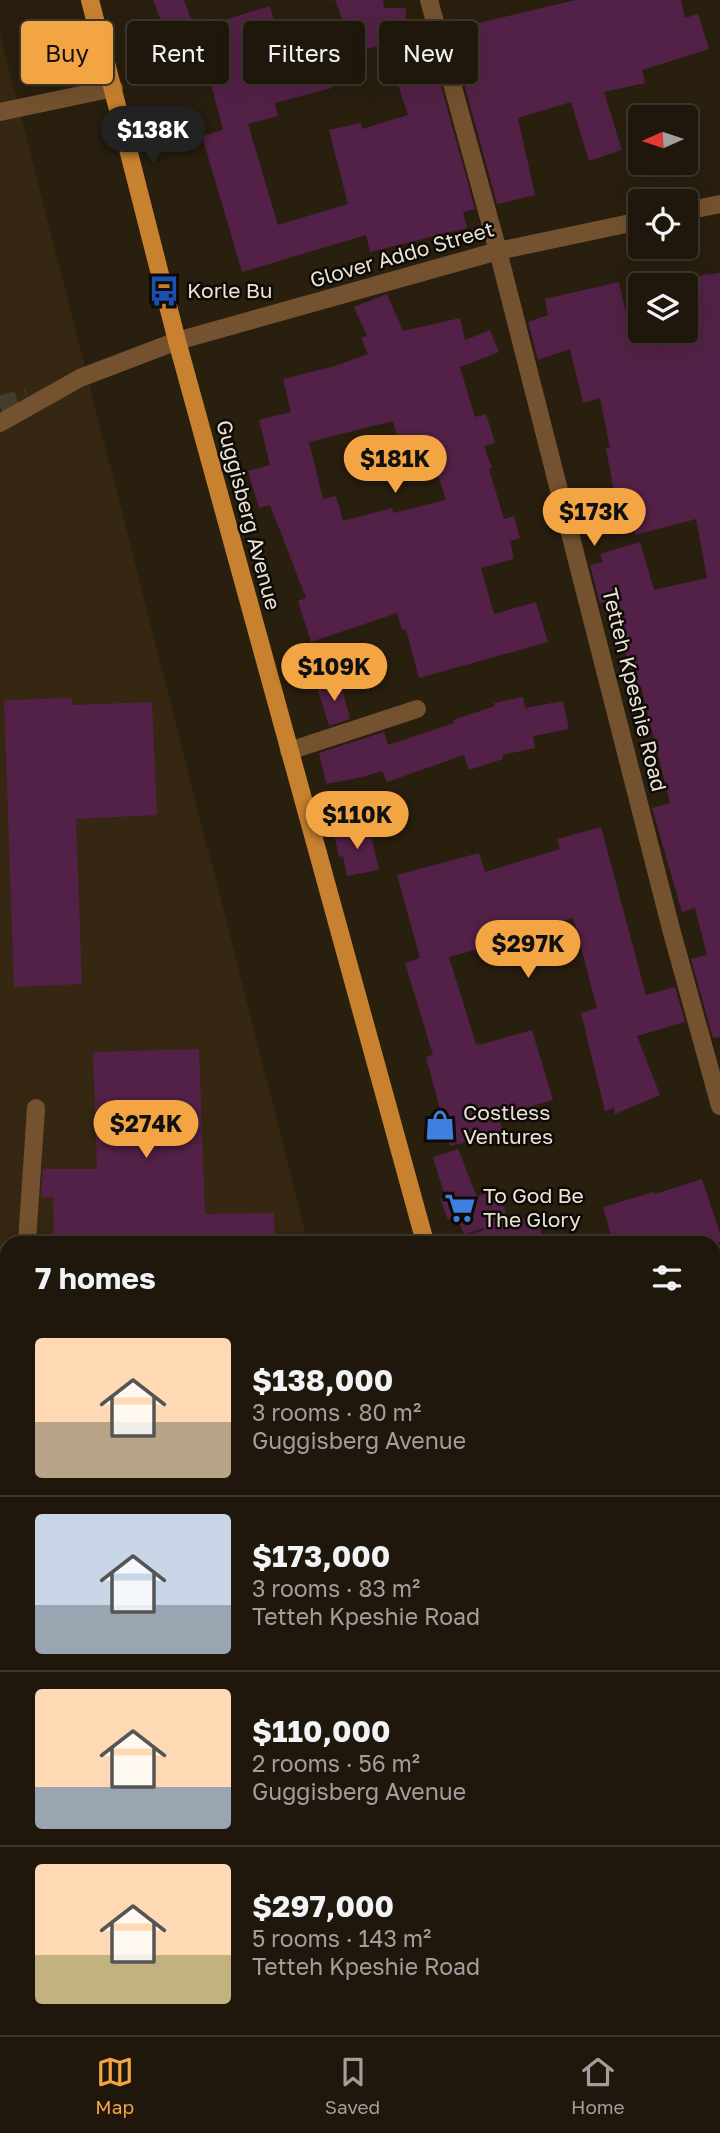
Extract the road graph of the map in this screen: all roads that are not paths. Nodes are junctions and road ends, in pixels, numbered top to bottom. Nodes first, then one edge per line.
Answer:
1 (90, 0) edge
2 (429, 0) edge
3 (114, 88) junction
4 (0, 112) edge
5 (720, 204) edge
6 (698, 209) edge
7 (628, 224) edge
8 (498, 251) junction
9 (177, 341) junction
10 (80, 378) junction
11 (27, 397) tunnel mouth
12 (0, 423) edge
13 (417, 709) dead end
14 (289, 751) junction
15 (720, 1106) edge
16 (36, 1108) dead end
17 (27, 1236) edge
18 (423, 1236) edge

1 - 3 main road, Guggisberg Avenue
2 - 8 street, Tetteh Kpeshie Road
3 - 4 street
3 - 9 main road, Guggisberg Avenue
5 - 6 street
7 - 8 street, Glover Addo Street
8 - 9 street, Glover Addo Street
8 - 15 street, Tetteh Kpeshie Road
9 - 10 street, Glover Addo Street
9 - 14 main road, Guggisberg Avenue
10 - 11 street
10 - 12 street
13 - 14 street
14 - 18 main road, Guggisberg Avenue
16 - 17 street

